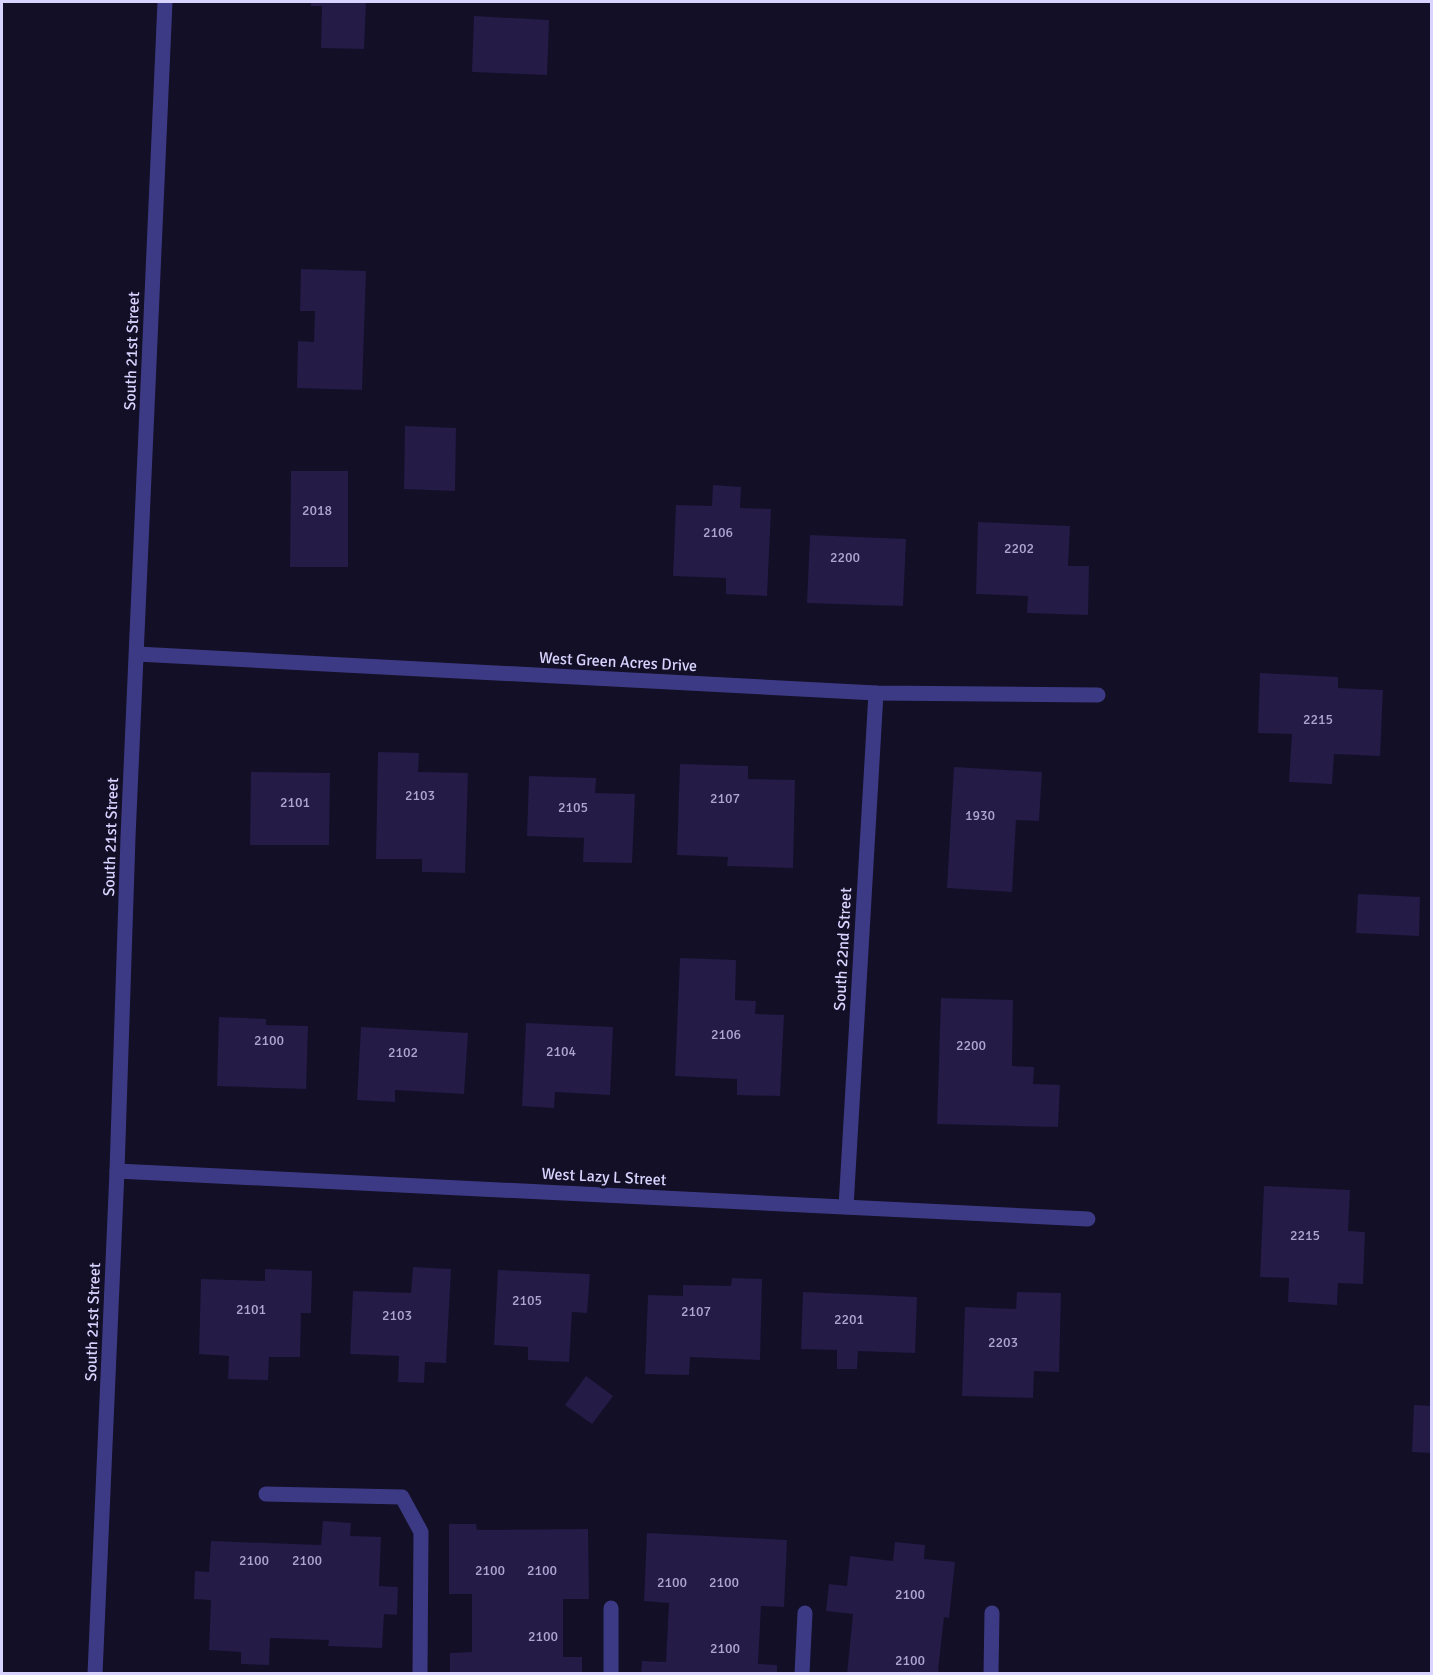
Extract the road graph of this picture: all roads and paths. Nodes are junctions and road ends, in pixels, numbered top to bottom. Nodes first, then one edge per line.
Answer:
1 (165, 2) edge
2 (137, 654) junction
3 (876, 693) junction
4 (1098, 695) dead end
5 (117, 1171) junction
6 (846, 1207) junction
7 (1088, 1219) dead end
8 (266, 1494) dead end
9 (611, 1608) dead end
10 (805, 1613) dead end
11 (992, 1613) dead end
12 (95, 1674) edge
13 (420, 1674) edge
14 (611, 1674) edge
15 (802, 1674) edge
16 (991, 1674) edge

1 - 2 street, South 21st Street
2 - 3 street, West Green Acres Drive
2 - 5 street, South 21st Street
3 - 4 street, West Green Acres Drive
3 - 6 street, South 22nd Street
5 - 6 street, West Lazy L Street
5 - 12 street, South 21st Street
6 - 7 street, West Lazy L Street
8 - 13 street
9 - 14 street
10 - 15 street
11 - 16 street

